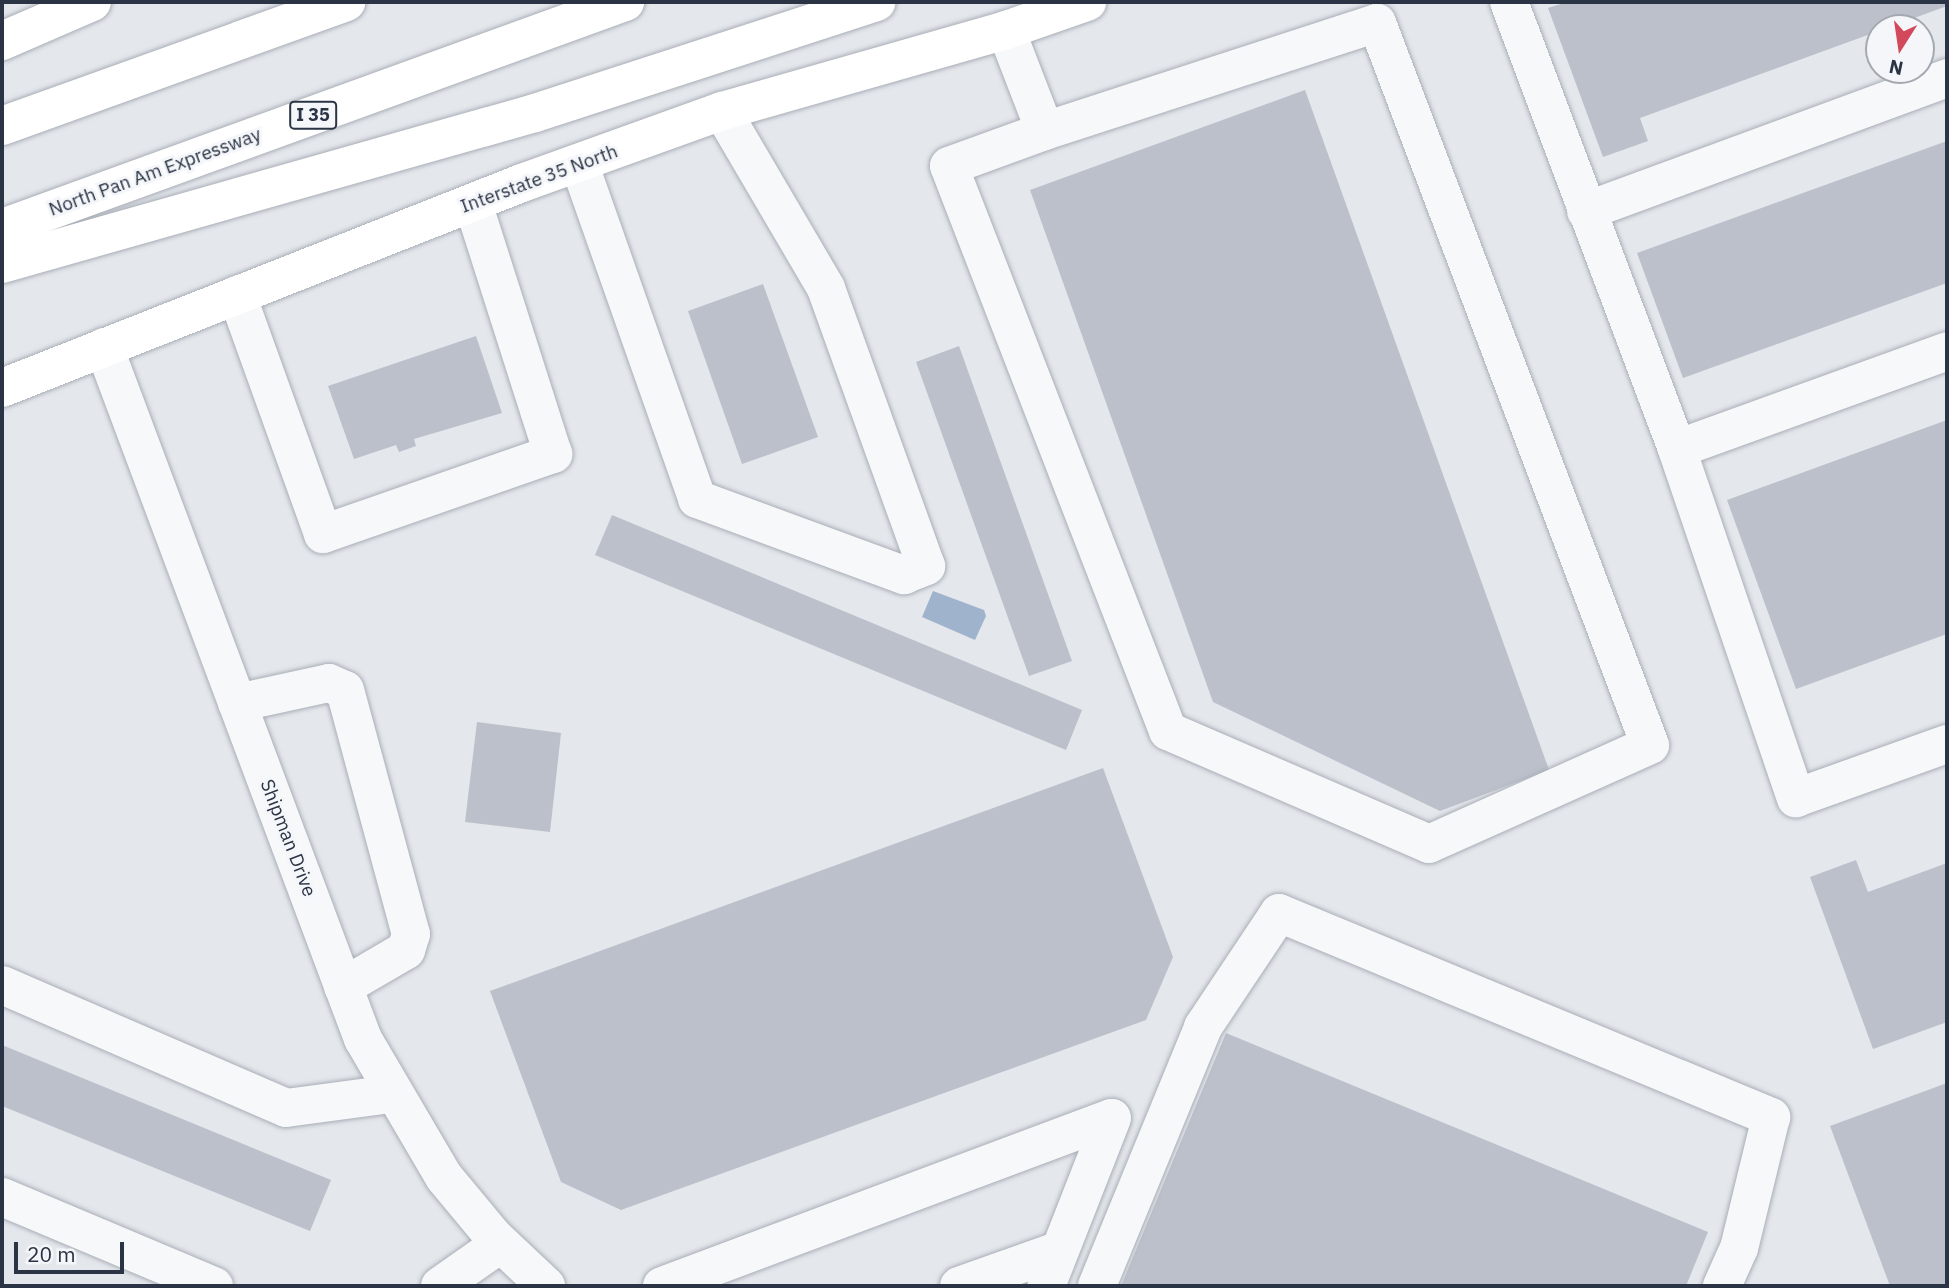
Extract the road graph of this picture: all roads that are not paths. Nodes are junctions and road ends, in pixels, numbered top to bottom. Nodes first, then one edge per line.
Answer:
1 (92, 2) edge
2 (346, 2) edge
3 (625, 2) edge
4 (876, 2) edge
5 (1087, 2) edge
6 (1509, 2) edge
7 (1006, 30) junction
8 (2, 41) edge
9 (1947, 78) edge
10 (722, 111) junction
11 (2, 126) edge
12 (1045, 131) junction
13 (579, 163) junction
14 (473, 203) junction
15 (1586, 211) junction
16 (2, 228) edge
17 (2, 264) edge
18 (237, 295) junction
19 (104, 347) junction
20 (1947, 351) edge
21 (2, 388) edge
22 (1677, 449) junction
23 (237, 703) junction
24 (1947, 744) edge
25 (2, 985) edge
26 (343, 987) junction
27 (391, 1094) junction
28 (2, 1197) edge
29 (500, 1244) junction
30 (1060, 1250) junction
31 (214, 1286) edge
32 (440, 1286) edge
33 (546, 1286) edge
34 (662, 1286) edge
35 (959, 1286) edge
36 (1046, 1286) edge
37 (1097, 1286) edge
38 (1722, 1286) edge

1 - 8 main road
2 - 11 main road
3 - 16 main road, North Pan Am Expressway / I 35
4 - 17 main road
5 - 7 main road, Interstate 35 North
6 - 15 street
7 - 10 main road, Interstate 35 North
7 - 12 street
9 - 15 street
10 - 13 main road, Interstate 35 North
10 - 13 street
12 - 12 street
13 - 14 main road, Interstate 35 North
14 - 18 main road, Interstate 35 North
14 - 18 street
15 - 22 street
18 - 19 main road, Interstate 35 North
19 - 21 main road, Interstate 35 North
19 - 23 street, Shipman Drive
20 - 22 street
22 - 24 street
23 - 26 street, Shipman Drive
23 - 26 street
25 - 27 street
26 - 27 street, Shipman Drive
27 - 29 street, Shipman Drive
28 - 31 street
29 - 32 street
29 - 33 street, Shipman Drive
30 - 34 street
30 - 35 street
30 - 36 street
37 - 38 street

